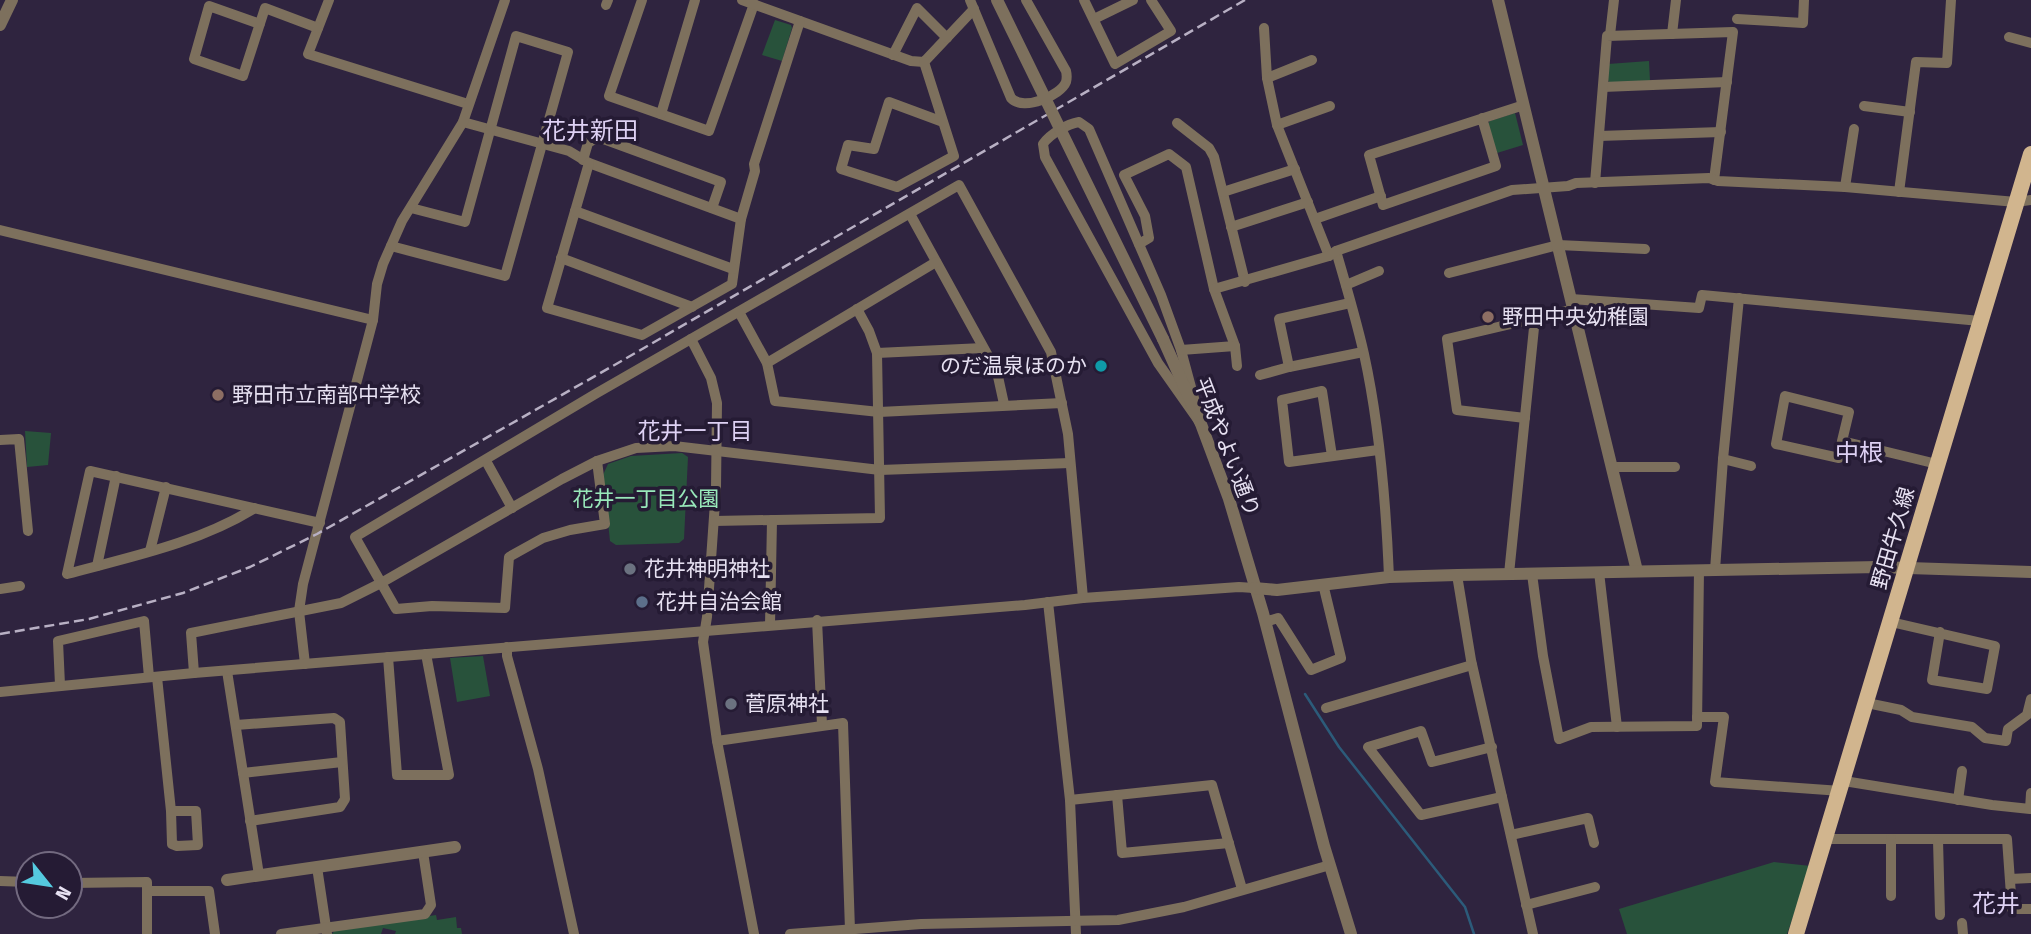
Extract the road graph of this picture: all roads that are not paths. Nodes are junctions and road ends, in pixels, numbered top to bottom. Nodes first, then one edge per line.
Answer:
1 (12, 0) edge
2 (329, 0) edge
3 (505, 0) edge
4 (642, 0) edge
5 (695, 0) edge
6 (742, 0) edge
7 (997, 0) edge
8 (1026, 0) edge
9 (1084, 0) edge
10 (1133, 0) edge
11 (1152, 0) edge
12 (1498, 0) edge
13 (1614, 0) edge
14 (1676, 0) edge
15 (1804, 0) edge
16 (1951, 0) edge
17 (761, 4) edge
18 (972, 5) edge
19 (1094, 19) junction
20 (1737, 19) dead end
21 (800, 21) junction
22 (260, 24) junction
23 (0, 25) edge
24 (318, 28) junction
25 (1264, 28) dead end
26 (1672, 34) junction
27 (1611, 35) junction
28 (2009, 37) dead end
29 (947, 38) junction
30 (2031, 43) edge
31 (893, 55) junction
32 (1312, 60) dead end
33 (924, 62) junction
34 (1267, 78) junction
35 (1727, 82) junction
36 (1603, 87) junction
37 (468, 104) junction
38 (1524, 105) junction
39 (1330, 106) dead end
40 (1864, 106) dead end
41 (1910, 112) junction
42 (661, 114) junction
43 (1482, 118) junction
44 (463, 122) junction
45 (943, 122) junction
46 (1177, 123) dead end
47 (1277, 125) junction
48 (1854, 129) dead end
49 (490, 130) junction
50 (1721, 132) junction
51 (1599, 136) junction
52 (540, 143) junction
53 (2031, 154) edge
54 (586, 162) junction
55 (1295, 169) junction
56 (1714, 180) junction
57 (1595, 183) junction
58 (1544, 186) junction
59 (1845, 187) junction
60 (1223, 192) junction
61 (1899, 192) junction
62 (1381, 196) junction
63 (2024, 201) edge
64 (1308, 202) junction
65 (411, 208) junction
66 (712, 208) junction
67 (575, 211) junction
68 (910, 214) junction
69 (741, 219) junction
70 (1315, 219) junction
71 (1231, 227) junction
72 (0, 230) edge
73 (1139, 244) junction
74 (1558, 245) junction
75 (391, 246) junction
76 (1645, 249) dead end
77 (1333, 253) junction
78 (561, 258) junction
79 (936, 262) junction
80 (733, 269) junction
81 (1380, 271) dead end
82 (1449, 273) dead end
83 (1245, 282) junction
84 (1346, 285) junction
85 (1214, 289) junction
86 (1739, 298) junction
87 (1350, 303) junction
88 (1573, 304) junction
89 (692, 307) junction
90 (857, 309) junction
91 (739, 312) junction
92 (1535, 318) junction
93 (373, 320) junction
94 (1980, 321) junction
95 (691, 338) junction
96 (1236, 346) junction
97 (983, 348) junction
98 (1181, 350) junction
99 (1363, 352) junction
100 (877, 353) junction
101 (767, 363) junction
102 (1237, 366) dead end
103 (1289, 368) junction
104 (1260, 375) dead end
105 (1062, 403) junction
106 (1004, 404) junction
107 (879, 412) junction
108 (1525, 418) junction
109 (1201, 424) junction
110 (0, 440) edge
111 (1843, 441) junction
112 (1378, 450) junction
113 (715, 451) junction
114 (1332, 456) junction
115 (1723, 459) junction
116 (486, 461) junction
117 (597, 461) junction
118 (1070, 463) junction
119 (1937, 464) junction
120 (1751, 466) dead end
121 (1612, 467) junction
122 (1675, 467) dead end
123 (880, 470) junction
124 (117, 476) junction
125 (166, 487) junction
126 (255, 508) junction
127 (512, 508) junction
128 (772, 520) junction
129 (714, 521) junction
130 (320, 523) junction
131 (28, 531) dead end
132 (150, 551) junction
133 (97, 566) junction
134 (1906, 568) junction
135 (1699, 570) junction
136 (1715, 570) junction
137 (1637, 571) junction
138 (1598, 572) junction
139 (2031, 572) edge
140 (1509, 574) junction
141 (1532, 574) junction
142 (1457, 575) junction
143 (1389, 577) junction
144 (381, 583) junction
145 (1323, 584) junction
146 (20, 586) dead end
147 (1254, 588) junction
148 (0, 589) edge
149 (1083, 598) junction
150 (1048, 603) junction
151 (299, 611) junction
152 (817, 621) junction
153 (1265, 622) junction
154 (1892, 622) junction
155 (770, 625) junction
156 (706, 631) junction
157 (1940, 632) junction
158 (507, 647) junction
159 (426, 654) junction
160 (388, 657) junction
161 (304, 664) junction
162 (1472, 665) junction
163 (227, 671) junction
164 (194, 673) junction
165 (153, 677) junction
166 (60, 685) junction
167 (0, 692) edge
168 (2031, 699) edge
169 (1867, 703) junction
170 (1326, 708) dead end
171 (1697, 717) junction
172 (236, 724) junction
173 (822, 725) junction
174 (1617, 727) junction
175 (717, 741) junction
176 (1492, 747) junction
177 (342, 762) junction
178 (1962, 771) dead end
179 (243, 773) junction
180 (1842, 786) junction
181 (2031, 793) edge
182 (1117, 795) junction
183 (1502, 797) junction
184 (1070, 800) junction
185 (1958, 800) junction
186 (171, 811) dead end
187 (250, 821) junction
188 (1511, 835) junction
189 (1826, 839) junction
190 (1891, 839) junction
191 (1938, 840) junction
192 (1229, 843) junction
193 (1594, 843) dead end
194 (455, 847) dead end
195 (424, 852) junction
196 (1330, 865) junction
197 (317, 867) junction
198 (259, 875) junction
199 (2031, 878) edge
200 (227, 880) dead end
201 (2010, 880) junction
202 (84, 883) edge
203 (1595, 887) dead end
204 (1242, 890) junction
205 (147, 891) junction
206 (1891, 896) dead end
207 (1526, 905) junction
208 (2031, 909) edge
209 (1940, 915) dead end
210 (1075, 922) junction
211 (326, 930) edge
212 (850, 930) junction
213 (869, 931) edge
214 (147, 934) edge
215 (215, 934) edge
216 (281, 934) edge
217 (574, 934) edge
218 (754, 934) edge
219 (789, 934) edge
220 (1076, 934) edge
221 (1351, 934) edge
222 (1533, 934) edge
223 (1796, 934) edge

1 - 23 street
2 - 24 street
3 - 37 street
4 - 42 street
5 - 42 street
6 - 17 street
7 - 109 street, 平成やよい通り, bridge
8 - 18 street
9 - 19 street
10 - 19 street
11 - 19 street
12 - 38 street
13 - 27 street
14 - 26 street
15 - 20 street
16 - 41 street
17 - 21 street
17 - 42 street
18 - 29 street
21 - 31 street
21 - 69 street
22 - 22 street
22 - 24 street
24 - 37 street
25 - 34 street
26 - 27 street
26 - 35 street
27 - 36 street
28 - 30 street
29 - 31 street
29 - 33 street
31 - 33 street
32 - 34 street
33 - 45 street
34 - 47 street
35 - 36 street
35 - 50 street
36 - 51 street
37 - 44 street
38 - 43 street
38 - 58 street
39 - 47 street
40 - 41 street
41 - 61 street
43 - 62 street
43 - 62 street
44 - 49 street
44 - 65 street
45 - 45 street
46 - 60 street
47 - 55 street
48 - 59 street
49 - 52 street
49 - 52 street
49 - 65 street
50 - 51 street
50 - 56 street
51 - 57 street
52 - 54 street
52 - 75 street
53 - 63 main road, 野田牛久線
54 - 66 street
54 - 66 street
54 - 67 street
55 - 60 street
55 - 64 street
56 - 57 street
56 - 59 street
57 - 58 street
58 - 74 street
58 - 77 street
59 - 61 street
60 - 71 street
61 - 63 street
62 - 70 street
63 - 94 main road, 野田牛久線
64 - 70 street
64 - 71 street
65 - 75 street
66 - 69 street
67 - 78 street
67 - 80 street
68 - 79 street
68 - 91 street
68 - 105 street
69 - 80 street
70 - 77 street
71 - 83 street
72 - 93 street
73 - 85 street
73 - 98 street
73 - 109 street
74 - 76 street
74 - 82 street
74 - 88 street
75 - 93 street
77 - 83 street
77 - 84 street
78 - 89 street
78 - 89 street
79 - 90 street
79 - 97 street
80 - 89 street
81 - 84 street
83 - 85 street
84 - 87 street
85 - 96 street
86 - 88 street
86 - 94 street
86 - 115 street
87 - 99 street
87 - 103 street
88 - 92 street
88 - 121 street
90 - 100 street
90 - 101 street
91 - 95 street
91 - 101 street
92 - 108 street
92 - 108 street
93 - 130 street
94 - 119 main road, 野田牛久線
95 - 113 street
95 - 116 street
96 - 98 street
96 - 102 street
97 - 100 street
97 - 106 street
98 - 109 street
99 - 103 street
99 - 112 street
100 - 107 street
101 - 107 street
103 - 104 street
105 - 106 street
105 - 118 street
106 - 107 street
107 - 123 street
108 - 140 street
109 - 147 street, 平成やよい通り
110 - 131 street
111 - 111 street
111 - 119 street
112 - 114 street
112 - 143 street
113 - 117 street
113 - 123 street
113 - 129 street
114 - 114 street
115 - 120 street
115 - 136 street
116 - 127 street
116 - 144 street
117 - 127 street
117 - 144 street
118 - 123 street
118 - 149 street
119 - 134 main road, 野田牛久線
121 - 122 street
121 - 137 street
123 - 128 street
124 - 125 street
124 - 133 street
124 - 133 street
125 - 126 street
125 - 132 street
126 - 130 street
126 - 132 street
127 - 144 street
128 - 129 street
128 - 155 street
129 - 156 street
130 - 151 street
132 - 133 street
134 - 136 street
134 - 139 street
134 - 154 main road, 野田牛久線
135 - 136 street
135 - 137 street
135 - 171 street
137 - 138 street
138 - 141 street
138 - 174 street
140 - 141 street
140 - 142 street
141 - 174 street
142 - 143 street
142 - 162 street
143 - 145 street
144 - 151 street
145 - 147 street
145 - 153 street
146 - 148 street
147 - 149 street
147 - 153 street, 平成やよい通り
149 - 150 street
150 - 152 street
150 - 184 street
151 - 161 street
151 - 164 street
152 - 155 street
152 - 173 street
153 - 196 street, 平成やよい通り
154 - 157 street
154 - 169 main road, 野田牛久線
155 - 156 street
156 - 158 street
156 - 175 street
157 - 157 street
158 - 159 street
158 - 217 street
159 - 160 street
159 - 160 street
160 - 161 street
161 - 163 street
162 - 170 street
162 - 176 street
163 - 164 street
163 - 172 street
164 - 165 street
165 - 166 street
165 - 166 street
165 - 186 street
166 - 167 street
168 - 169 street
169 - 180 main road, 野田牛久線
171 - 174 street
171 - 180 street
172 - 177 street
172 - 179 street
173 - 175 street
173 - 212 street
175 - 218 street
176 - 183 street
176 - 183 street
177 - 179 street
177 - 187 street
178 - 185 street
179 - 187 street
180 - 185 street
180 - 189 main road, 野田牛久線
181 - 185 street
182 - 184 street
182 - 192 street
182 - 192 street
183 - 188 street
184 - 210 street
187 - 198 street
188 - 193 street
188 - 207 street
189 - 190 street
189 - 223 main road, 野田牛久線
190 - 191 street
190 - 206 street
191 - 201 street
191 - 209 street
192 - 204 street
194 - 195 street
195 - 197 street
195 - 211 street
196 - 204 street
196 - 221 street, 平成やよい通り
197 - 198 street
197 - 211 street
198 - 200 street
199 - 201 street
201 - 208 street
202 - 205 street
203 - 207 street
204 - 210 street
205 - 214 street
205 - 215 street
207 - 222 street
210 - 213 street
210 - 220 street
211 - 216 street
212 - 213 street
212 - 219 street

